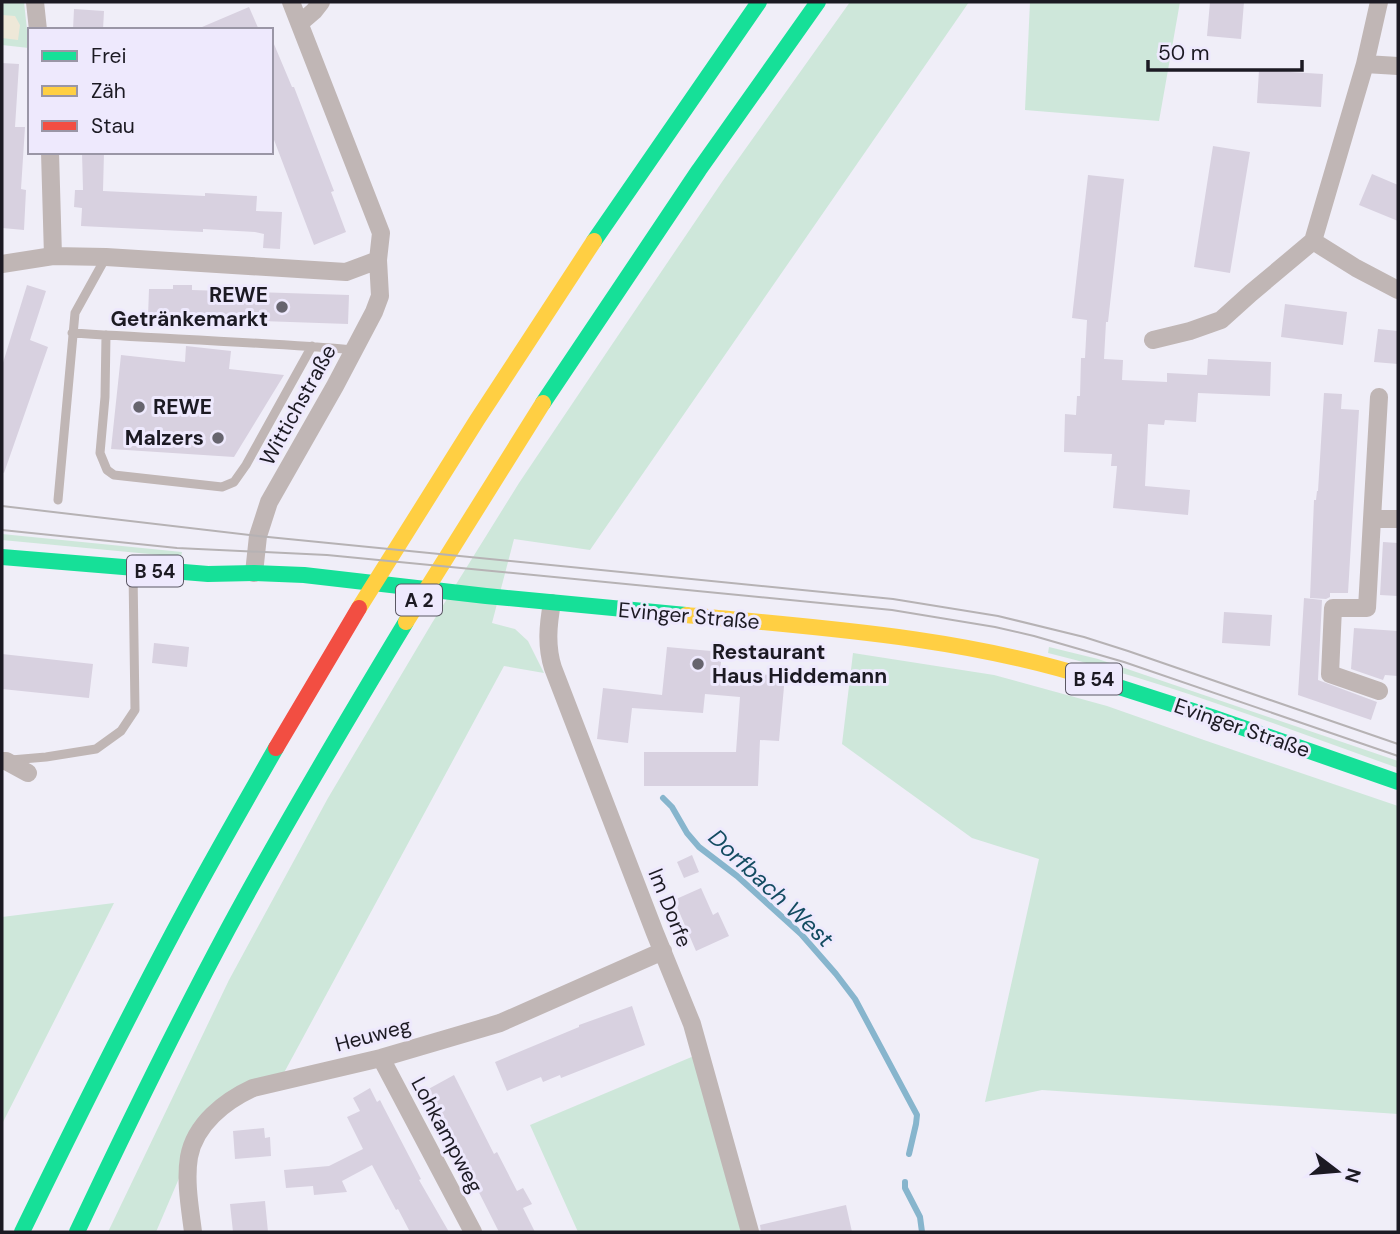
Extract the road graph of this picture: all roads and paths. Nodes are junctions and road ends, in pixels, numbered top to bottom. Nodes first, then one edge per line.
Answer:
1 (35, 2) edge
2 (291, 2) edge
3 (321, 2) edge
4 (759, 2) edge
5 (818, 2) edge
6 (1379, 2) edge
7 (300, 23) junction
8 (38, 28) edge
9 (1365, 65) junction
10 (1398, 66) edge
11 (50, 154) edge
12 (1313, 242) junction
13 (53, 256) junction
14 (106, 257) junction
15 (378, 260) junction
16 (2, 264) edge
17 (1398, 290) edge
18 (72, 333) junction
19 (106, 335) junction
20 (1153, 340) dead end
21 (312, 346) junction
22 (355, 350) junction
23 (1379, 397) dead end
24 (58, 500) dead end
25 (1372, 519) junction
26 (1398, 519) edge
27 (2, 557) edge
28 (133, 569) junction
29 (254, 573) junction
30 (552, 603) junction
31 (1379, 691) dead end
32 (4, 761) edge
33 (28, 773) dead end
34 (1398, 782) edge
35 (663, 951) junction
36 (381, 1059) junction
37 (22, 1232) edge
38 (77, 1232) edge
39 (193, 1232) edge
40 (473, 1232) edge
41 (750, 1232) edge

1 - 8 street
2 - 7 street, Wittichstraße
3 - 7 street
4 - 37 main road, A 2
5 - 38 main road, A 2
6 - 9 street
7 - 15 street, Wittichstraße
9 - 10 street
9 - 12 street
11 - 13 street
12 - 17 street
12 - 20 street
13 - 14 street
13 - 16 street
14 - 15 street
14 - 18 lane
15 - 22 street, Wittichstraße
18 - 19 lane
18 - 24 lane
19 - 21 lane
19 - 21 lane
21 - 22 lane
22 - 29 street, Wittichstraße
23 - 25 street
25 - 26 street
25 - 31 street
27 - 28 main road, Evinger Straße / B 54
28 - 29 main road, Evinger Straße / B 54
28 - 32 lane
29 - 30 main road, Evinger Straße / B 54
30 - 34 main road, Evinger Straße / B 54
30 - 35 street, Im Dorfe
32 - 33 street
35 - 36 street, Heuweg
35 - 41 street, Im Dorfe
36 - 39 street, Heuweg
36 - 40 street, Lohkampweg

